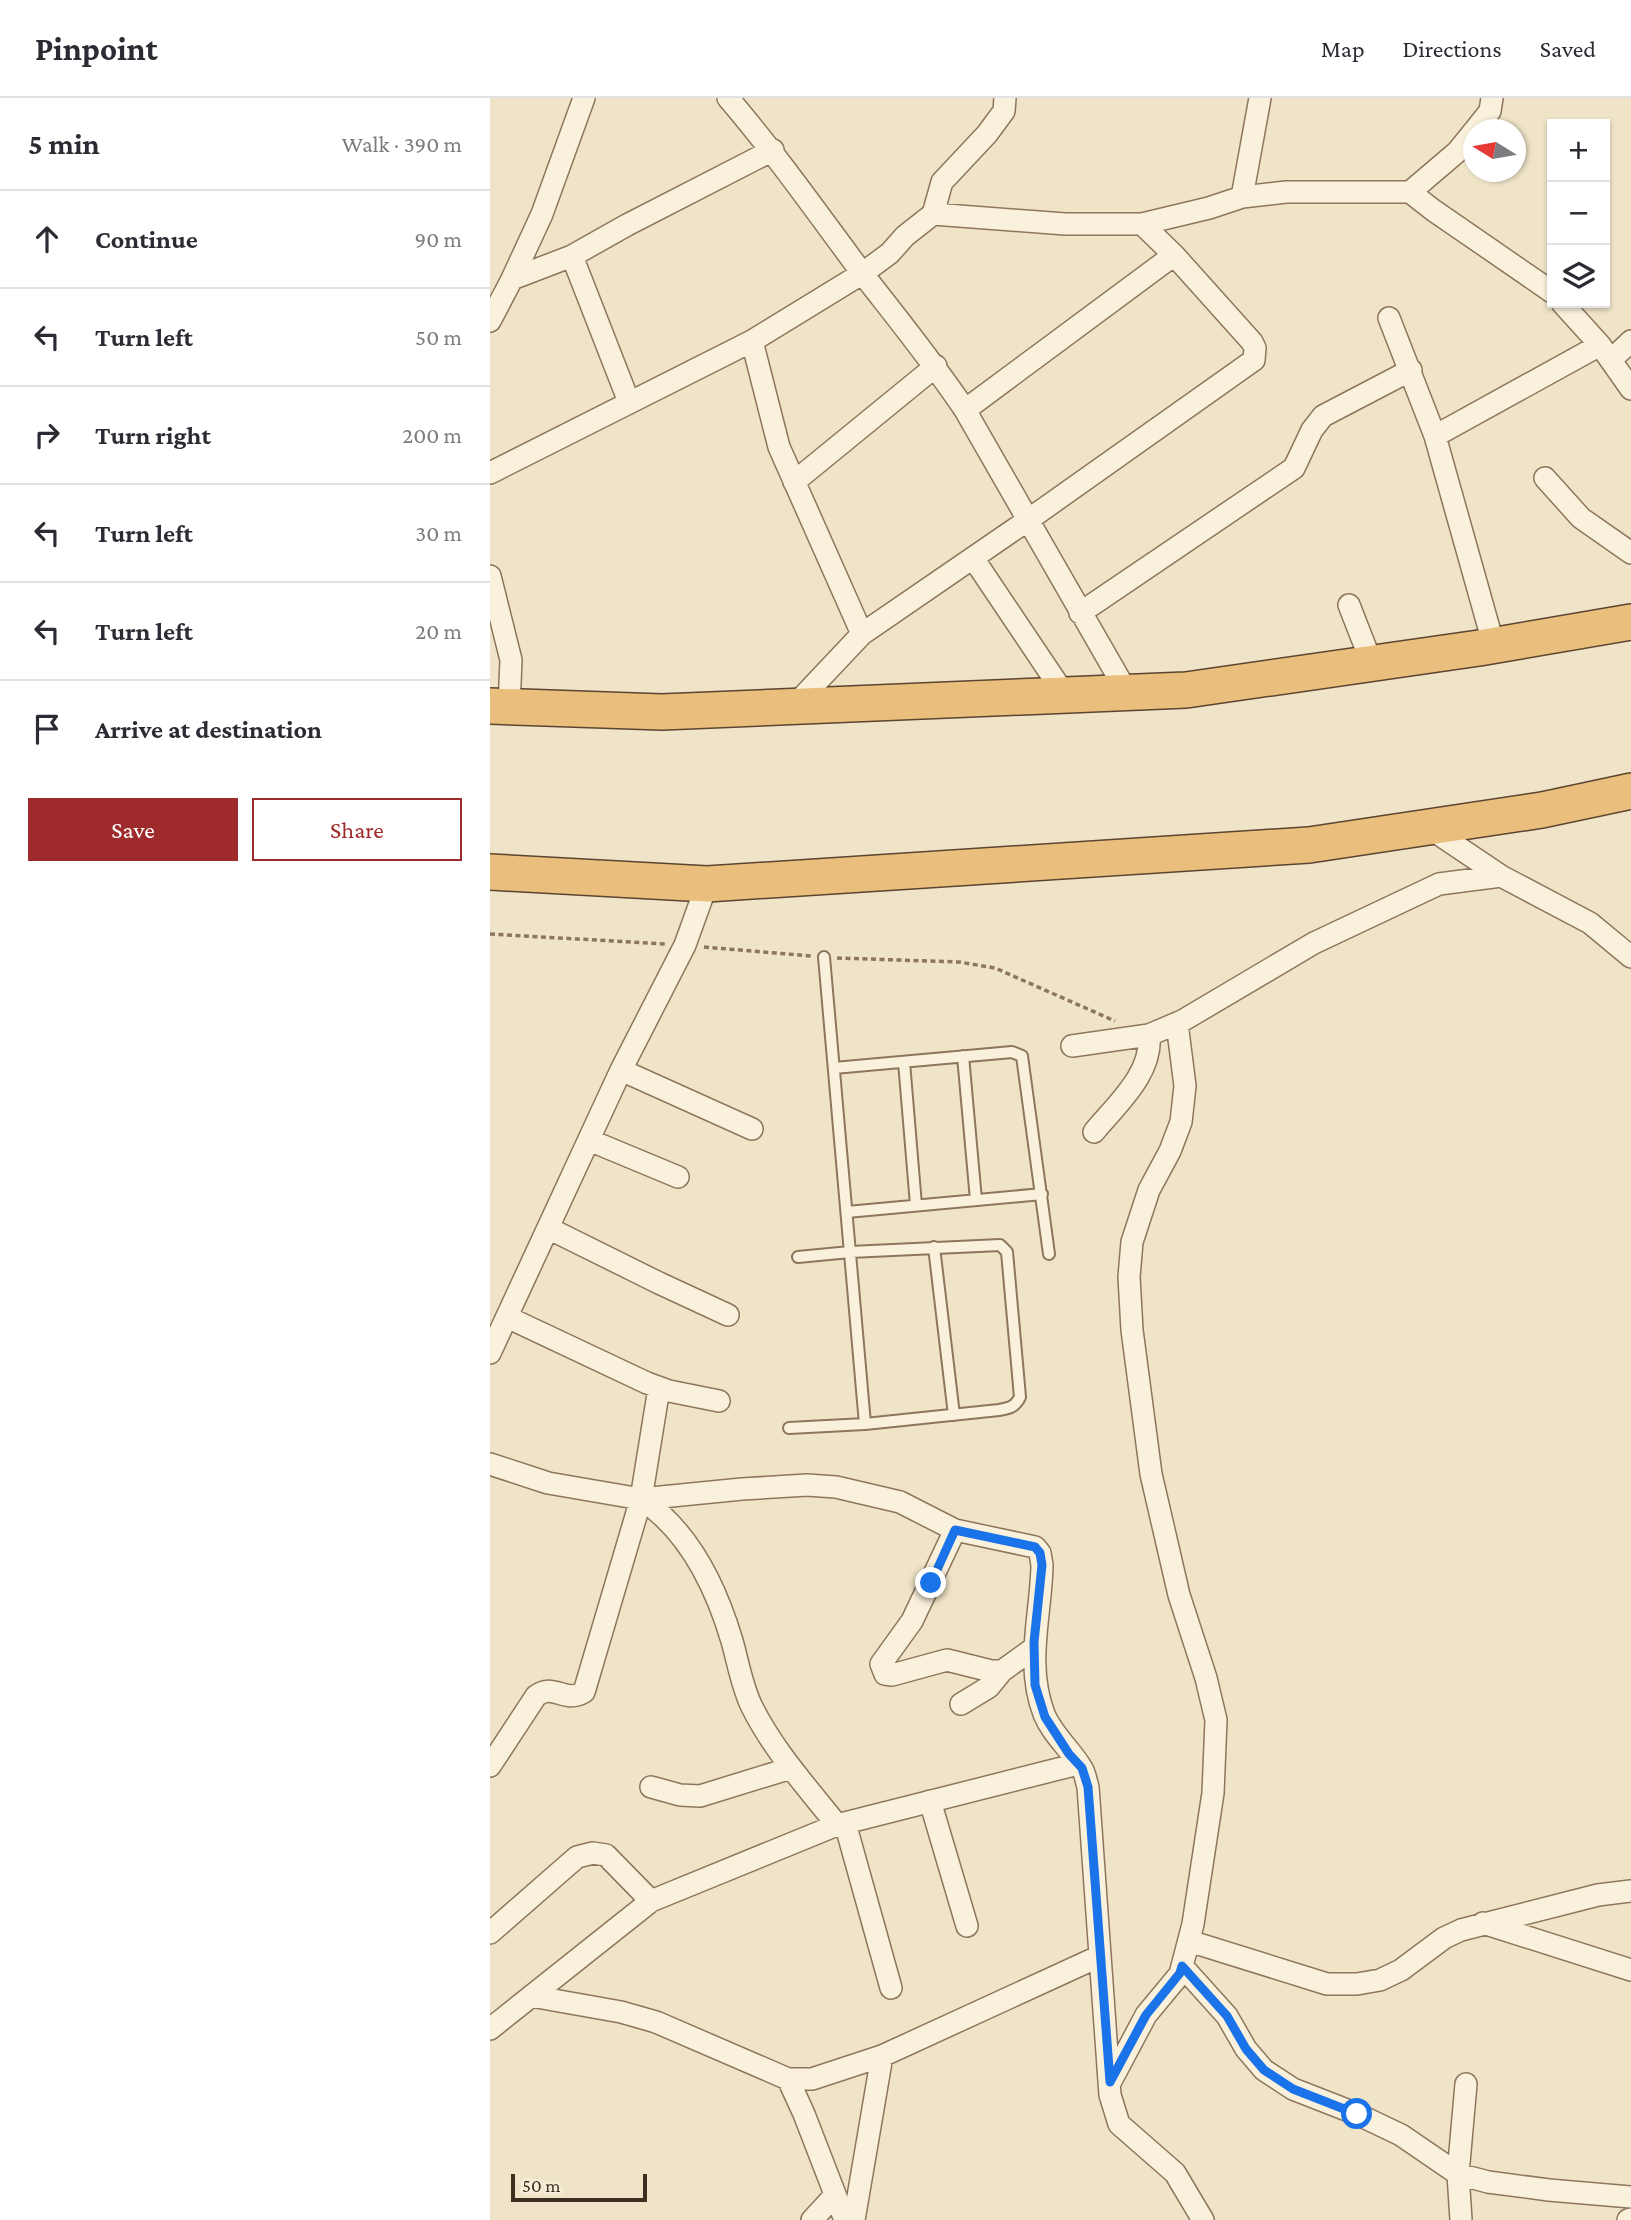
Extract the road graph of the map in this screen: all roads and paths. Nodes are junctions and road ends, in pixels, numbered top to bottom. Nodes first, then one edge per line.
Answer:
1 (584, 98) edge
2 (728, 98) edge
3 (1005, 98) edge
4 (1260, 98) edge
5 (1487, 102) edge
6 (1479, 119) edge
7 (1463, 144) edge
8 (773, 150) junction
9 (1410, 192) junction
10 (1242, 197) junction
11 (933, 214) junction
12 (1142, 224) junction
13 (1174, 255) junction
14 (572, 256) junction
15 (863, 273) junction
16 (512, 279) junction
17 (1547, 288) edge
18 (1566, 308) edge
19 (491, 314) edge
20 (1389, 318) dead end
21 (752, 341) junction
22 (1631, 341) edge
23 (1606, 353) junction
24 (936, 366) junction
25 (1411, 370) junction
26 (1631, 389) edge
27 (629, 402) junction
28 (965, 410) junction
29 (1435, 436) junction
30 (490, 473) edge
31 (1545, 478) dead end
32 (794, 482) junction
33 (1028, 520) junction
34 (1631, 553) edge
35 (973, 558) junction
36 (490, 576) edge
37 (1349, 605) dead end
38 (1080, 612) junction
39 (1631, 622) edge
40 (862, 634) junction
41 (1494, 646) junction
42 (1372, 664) junction
43 (1128, 694) junction
44 (1065, 695) junction
45 (500, 706) edge
46 (794, 706) junction
47 (1631, 790) edge
48 (1429, 827) junction
49 (490, 872) edge
50 (1501, 876) junction
51 (707, 884) junction
52 (824, 957) dead end
53 (1631, 957) edge
54 (1177, 1023) junction
55 (1149, 1035) junction
56 (1072, 1046) dead end
57 (964, 1056) junction
58 (904, 1062) junction
59 (834, 1068) junction
60 (621, 1070) junction
61 (752, 1129) dead end
62 (1094, 1132) dead end
63 (589, 1140) junction
64 (678, 1177) dead end
65 (1042, 1194) junction
66 (976, 1200) junction
67 (916, 1205) junction
68 (847, 1212) junction
69 (548, 1228) junction
70 (934, 1247) junction
71 (850, 1252) junction
72 (1049, 1254) dead end
73 (799, 1257) dead end
74 (728, 1315) dead end
75 (507, 1317) junction
76 (490, 1353) edge
77 (659, 1388) junction
78 (719, 1401) dead end
79 (954, 1415) junction
80 (865, 1423) junction
81 (789, 1428) dead end
82 (490, 1464) edge
83 (641, 1499) junction
84 (955, 1530) junction
85 (1034, 1648) junction
86 (1002, 1671) junction
87 (961, 1704) dead end
88 (1079, 1763) junction
89 (490, 1766) edge
90 (792, 1768) junction
91 (651, 1787) dead end
92 (930, 1801) junction
93 (841, 1824) junction
94 (1631, 1891) edge
95 (651, 1901) junction
96 (1482, 1923) junction
97 (967, 1926) dead end
98 (490, 1933) edge
99 (1189, 1941) junction
100 (1100, 1956) junction
101 (1182, 1966) junction
102 (1631, 1970) edge
103 (891, 1988) dead end
104 (531, 1996) junction
105 (490, 2029) edge
106 (882, 2056) junction
107 (788, 2079) junction
108 (1110, 2082) junction
109 (1466, 2084) dead end
110 (1458, 2174) junction
111 (835, 2195) junction
112 (1631, 2197) edge
113 (812, 2220) edge
114 (845, 2220) edge
115 (854, 2220) edge
116 (1203, 2220) edge
117 (1461, 2220) edge

1 - 16 street
2 - 8 street
3 - 11 street
4 - 10 street
5 - 6 street
7 - 9 street
8 - 14 street
8 - 15 street
9 - 10 street
9 - 17 street
10 - 12 street
11 - 12 street
11 - 15 street
12 - 13 street
13 - 28 street
13 - 33 street
14 - 16 street
14 - 27 street
15 - 21 street
15 - 24 street
16 - 19 street
18 - 23 street
20 - 25 street
21 - 27 street
21 - 32 street
22 - 23 street
23 - 26 street
23 - 29 street
24 - 28 street
24 - 32 street
25 - 29 street
25 - 38 street
27 - 30 street
28 - 33 street
29 - 41 street
31 - 34 street
32 - 40 street
33 - 35 street
33 - 38 street
35 - 40 street
35 - 44 street
36 - 45 street
37 - 42 street
38 - 43 street
39 - 41 highway
40 - 46 street
41 - 42 highway
42 - 43 highway
43 - 44 highway
44 - 46 highway
45 - 46 highway
47 - 48 highway
48 - 50 street
48 - 51 highway
49 - 51 highway
50 - 53 street
50 - 54 street
51 - 60 street
52 - 59 lane
54 - 55 street
54 - 99 street
55 - 56 street
55 - 62 street
57 - 58 lane
57 - 65 lane
57 - 66 lane
58 - 59 lane
58 - 67 lane
59 - 68 lane
60 - 61 street
60 - 63 street
63 - 64 street
63 - 69 street
65 - 66 lane
65 - 72 lane
66 - 67 lane
67 - 68 lane
68 - 71 lane
69 - 74 street
69 - 75 street
70 - 71 lane
70 - 79 lane
70 - 79 lane
71 - 73 lane
71 - 80 lane
75 - 76 street
75 - 77 street
77 - 78 street
77 - 83 street
79 - 80 lane
80 - 81 lane
82 - 83 street
83 - 84 street
83 - 89 street
83 - 90 street
84 - 85 street
84 - 86 street
85 - 86 street
85 - 88 street
86 - 87 street
88 - 92 street
88 - 100 street
90 - 91 street
90 - 93 street
92 - 93 street
92 - 97 street
93 - 95 street
93 - 103 street
94 - 96 street
95 - 98 street
95 - 104 street
96 - 99 street
96 - 102 street
99 - 101 street
100 - 106 street
100 - 108 street
101 - 108 street
101 - 110 street
104 - 105 street
104 - 107 street
106 - 107 street
106 - 115 street
107 - 111 street
108 - 116 street
109 - 110 street
110 - 112 street
110 - 117 street
111 - 113 street
111 - 114 street

